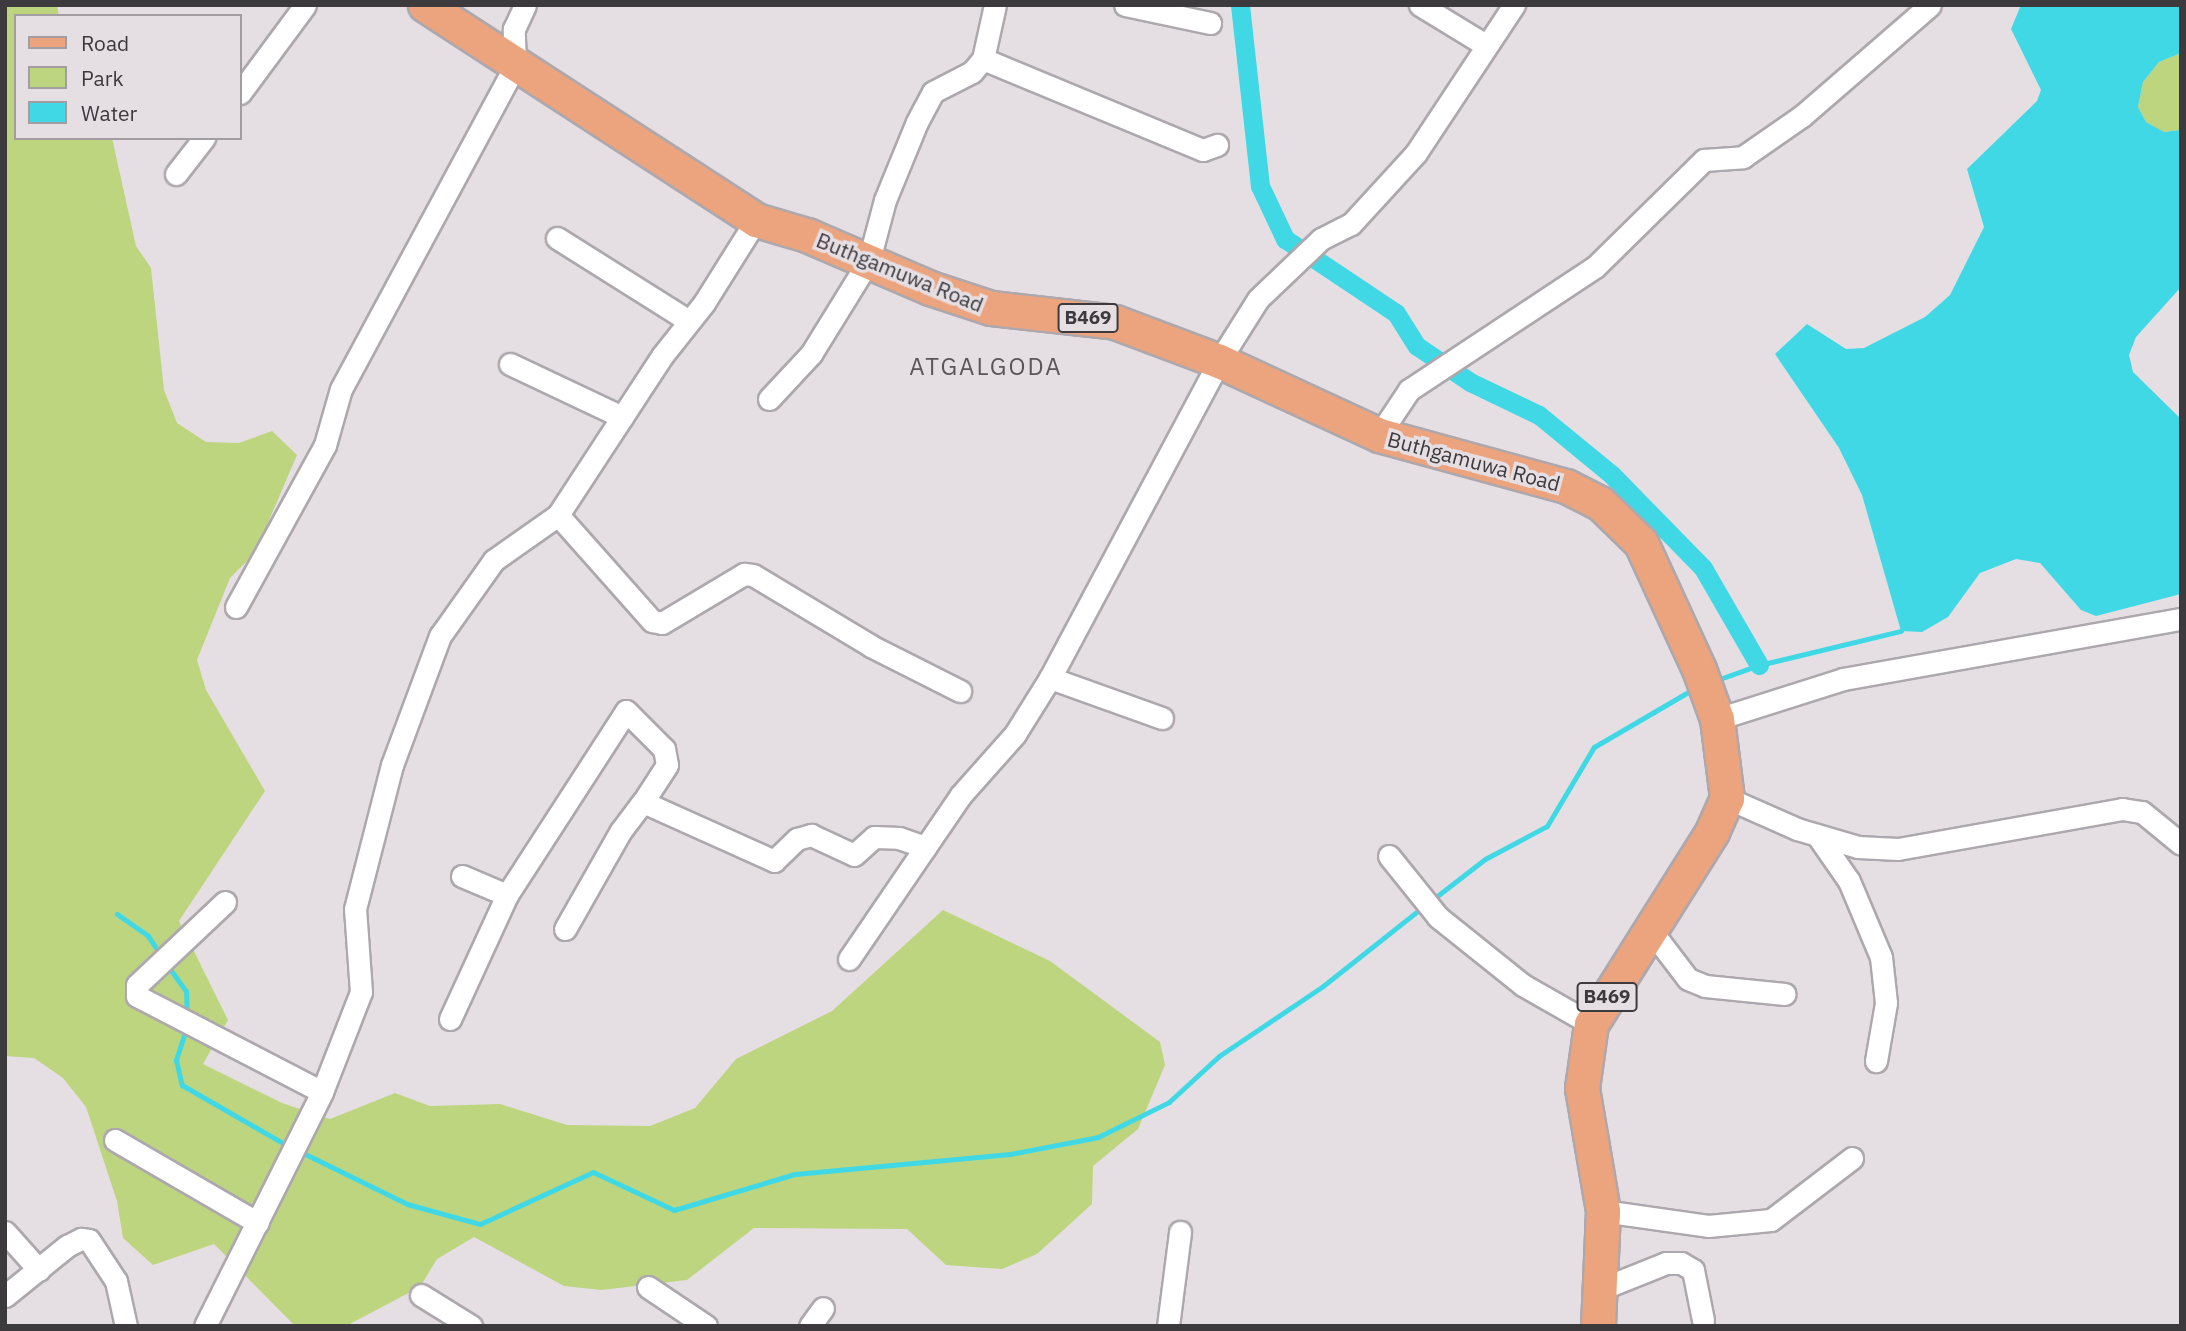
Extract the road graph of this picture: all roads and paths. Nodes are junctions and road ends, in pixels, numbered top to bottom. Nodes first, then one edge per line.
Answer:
1 (305, 5) edge
2 (425, 5) edge
3 (525, 5) edge
4 (995, 5) edge
5 (1125, 5) edge
6 (1420, 5) edge
7 (1514, 5) edge
8 (1930, 5) edge
9 (1210, 23) dead end
10 (1484, 44) junction
11 (983, 59) junction
12 (515, 66) junction
13 (242, 90) edge
14 (202, 140) edge
15 (1217, 145) dead end
16 (176, 174) dead end
17 (756, 220) junction
18 (557, 238) dead end
19 (869, 260) junction
20 (689, 321) junction
21 (1219, 361) junction
22 (510, 364) dead end
23 (769, 399) dead end
24 (622, 417) junction
25 (1379, 435) junction
26 (558, 515) junction
27 (236, 607) dead end
28 (2181, 619) edge
29 (1050, 678) junction
30 (960, 691) dead end
31 (1708, 695) junction
32 (1162, 718) dead end
33 (1727, 798) junction
34 (643, 802) junction
35 (1817, 835) junction
36 (2181, 844) edge
37 (925, 847) junction
38 (1389, 856) dead end
39 (462, 876) dead end
40 (507, 895) junction
41 (225, 902) dead end
42 (1649, 928) junction
43 (565, 929) dead end
44 (849, 958) dead end
45 (1785, 994) dead end
46 (450, 1019) dead end
47 (1591, 1024) junction
48 (1876, 1061) dead end
49 (322, 1092) junction
50 (115, 1140) dead end
51 (1852, 1158) dead end
52 (1603, 1211) junction
53 (258, 1223) junction
54 (5, 1232) edge
55 (1180, 1232) dead end
56 (39, 1270) junction
57 (648, 1287) dead end
58 (1601, 1289) junction
59 (421, 1295) dead end
60 (5, 1296) edge
61 (823, 1308) dead end
62 (1703, 1320) dead end
63 (126, 1326) edge
64 (205, 1326) edge
65 (471, 1326) edge
66 (706, 1326) edge
67 (810, 1326) edge
68 (1168, 1326) edge
69 (1598, 1326) edge

1 - 13 street
2 - 12 main road, Buthgamuwa Road / B469
3 - 12 street
4 - 11 street
5 - 9 street
6 - 10 street
7 - 10 street
8 - 25 street
10 - 21 street
11 - 15 street
11 - 19 street
12 - 17 main road, Buthgamuwa Road / B469
12 - 27 street
14 - 16 street
17 - 19 main road, Buthgamuwa Road / B469
17 - 20 street
18 - 20 street
19 - 21 main road, Buthgamuwa Road / B469
19 - 23 street
20 - 24 street
21 - 25 main road, Buthgamuwa Road / B469
21 - 29 street
22 - 24 street
24 - 26 street
25 - 31 main road, Buthgamuwa Road / B469
26 - 30 street
26 - 49 street
28 - 31 street
29 - 32 street
29 - 37 street
31 - 33 main road, Buthgamuwa Road / B469
33 - 35 street
33 - 42 main road, B469
34 - 37 street
34 - 40 street
34 - 43 street
35 - 36 street
35 - 48 street
37 - 44 street
38 - 47 street
39 - 40 street
40 - 46 street
41 - 49 street
42 - 45 street
42 - 47 main road, B469
47 - 52 main road, B469
49 - 53 street
50 - 53 street
51 - 52 street
52 - 58 main road, B469
53 - 64 street
54 - 56 street
55 - 68 street
56 - 60 street
56 - 63 street
57 - 66 street
58 - 62 street
58 - 69 main road, B469
59 - 65 street
61 - 67 street

